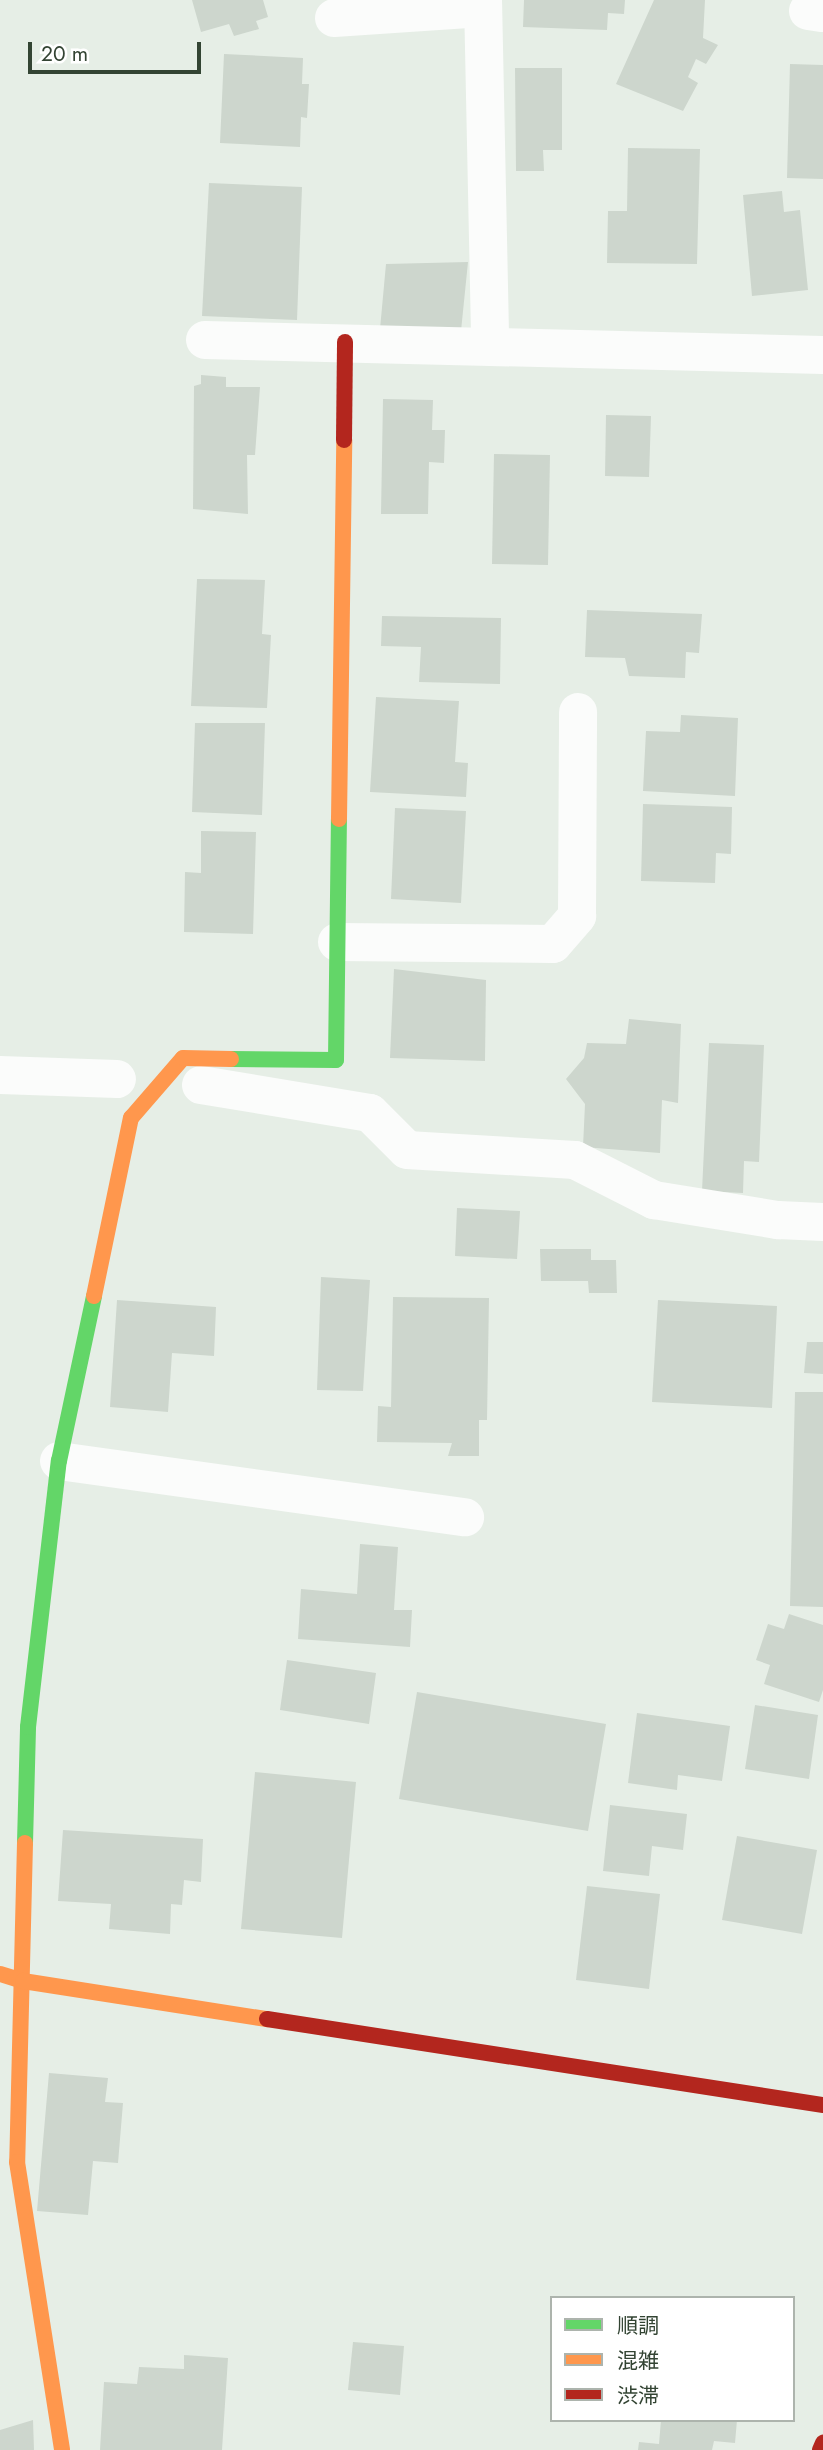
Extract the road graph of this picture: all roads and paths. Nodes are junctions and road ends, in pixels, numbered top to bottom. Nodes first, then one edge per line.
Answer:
1 (483, 4) edge
2 (334, 18) dead end
3 (205, 340) dead end
4 (345, 342) junction
5 (491, 346) junction
6 (823, 355) edge
7 (578, 712) dead end
8 (337, 942) junction
9 (0, 1075) edge
10 (117, 1079) dead end
11 (201, 1085) dead end
12 (823, 1222) edge
13 (60, 1461) junction
14 (465, 1517) dead end
15 (0, 1974) edge
16 (23, 1981) junction
17 (823, 2105) edge
18 (823, 2443) edge
19 (62, 2450) edge
20 (820, 2450) edge

1 - 2 street
1 - 5 street
3 - 4 street
4 - 5 street
4 - 8 street
5 - 6 street
7 - 8 street
8 - 13 street
9 - 10 street
11 - 12 street
13 - 14 street
13 - 16 street
15 - 16 street
16 - 17 street
16 - 19 street
18 - 20 street

